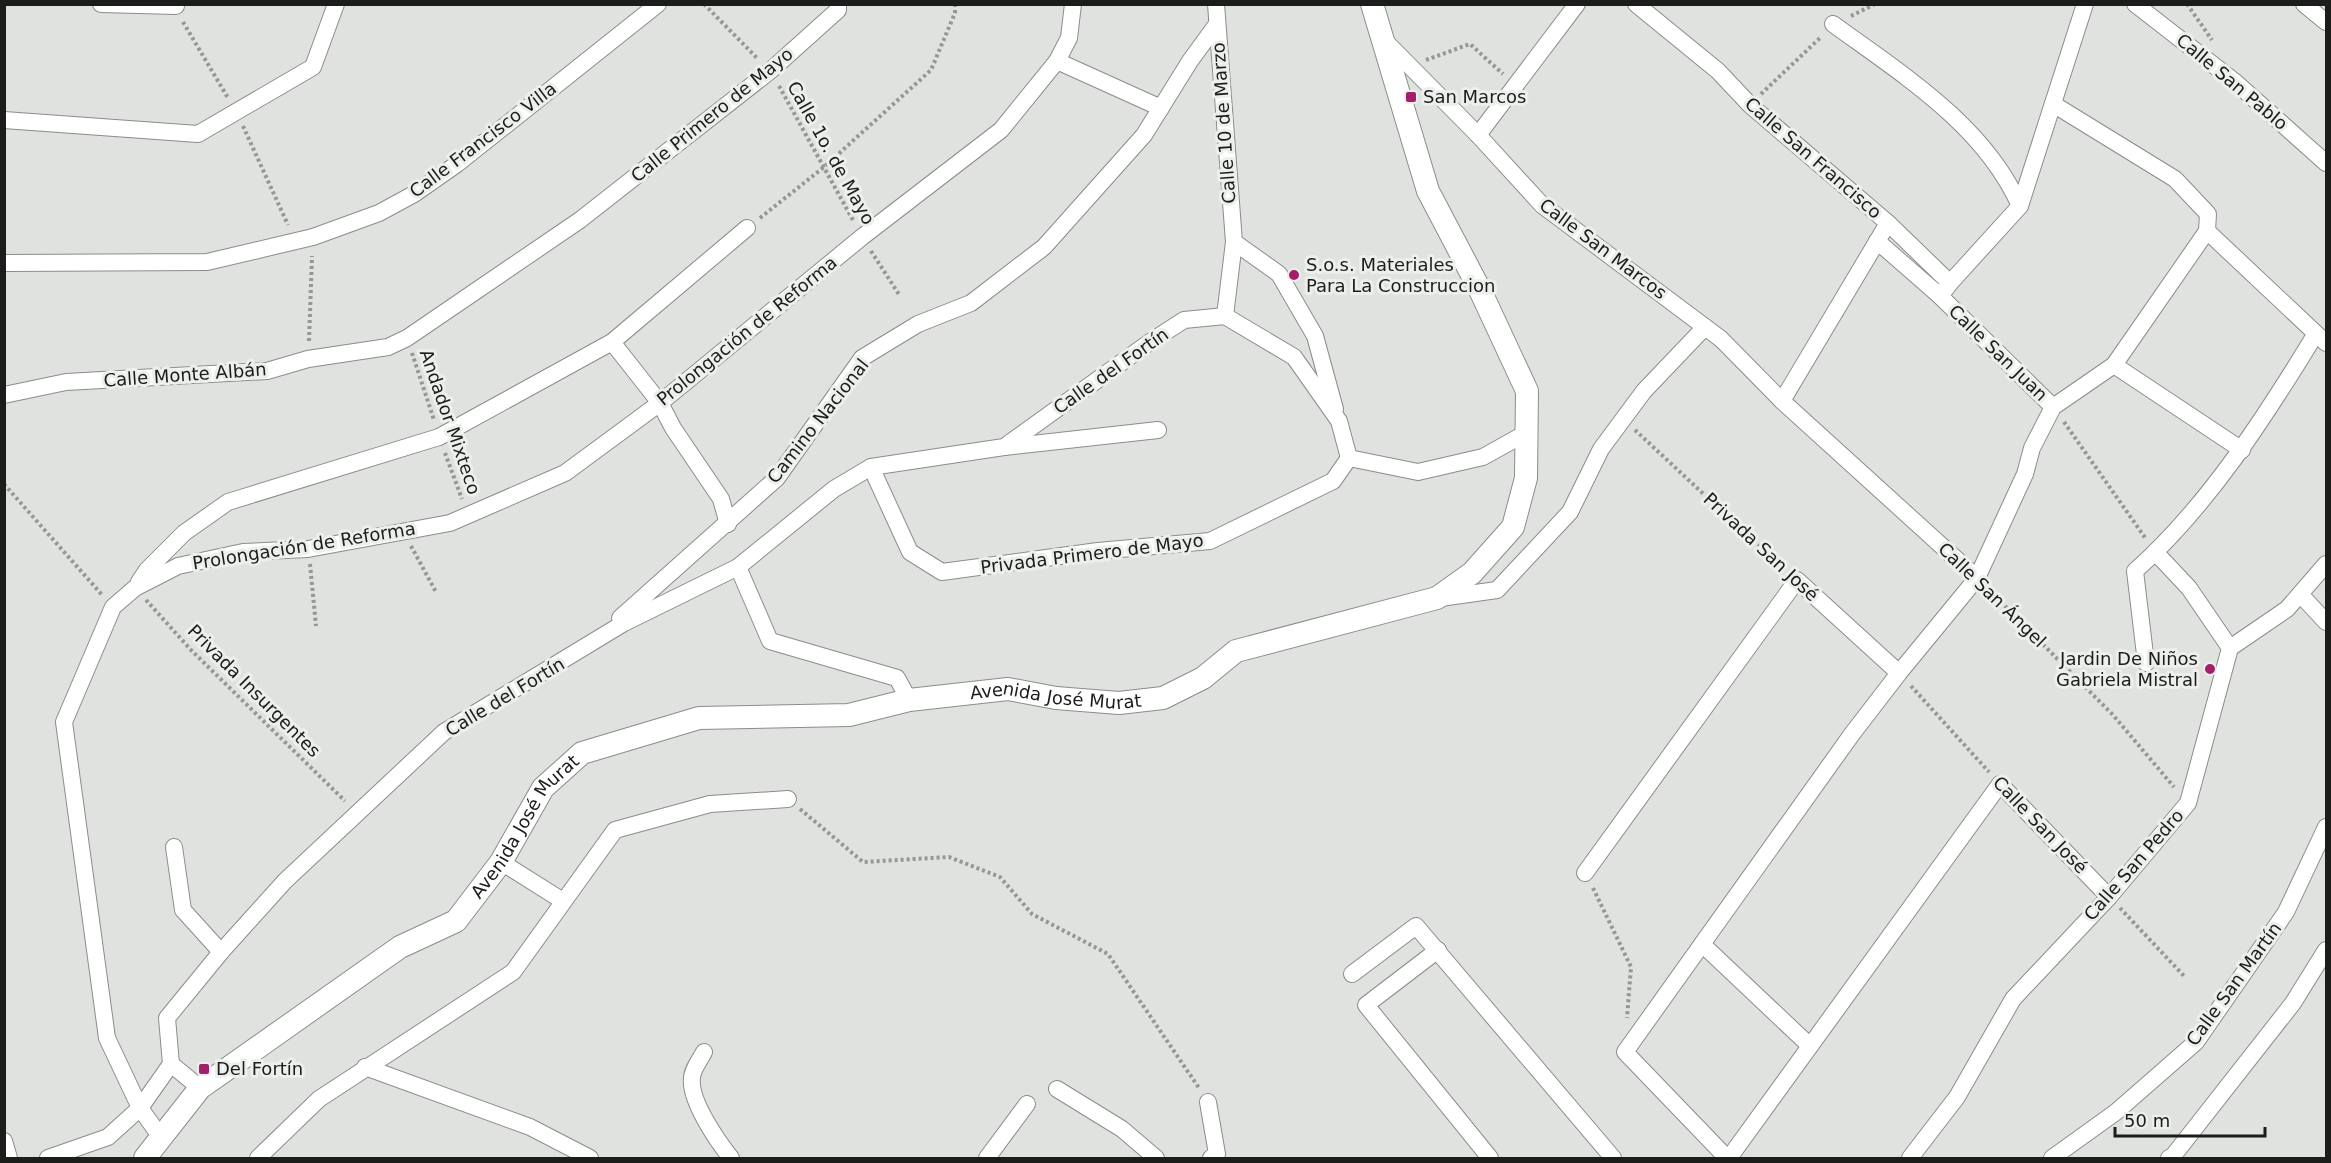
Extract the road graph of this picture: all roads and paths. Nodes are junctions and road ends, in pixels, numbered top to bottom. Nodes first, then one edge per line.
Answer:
1 (101, 4) edge
2 (336, 4) edge
3 (658, 4) edge
4 (704, 4) edge
5 (838, 4) edge
6 (955, 4) edge
7 (1073, 4) edge
8 (1216, 4) edge
9 (1372, 4) edge
10 (1578, 4) edge
11 (1636, 4) edge
12 (1875, 4) edge
13 (2085, 4) edge
14 (2135, 4) edge
15 (2304, 4) edge
16 (176, 6) dead end
17 (2326, 22) edge
18 (1217, 24) junction
19 (1833, 24) junction
20 (1381, 37) junction
21 (1057, 61) junction
22 (1411, 65) junction
23 (770, 71) junction
24 (1517, 87) junction
25 (2053, 104) junction
26 (1750, 105) junction
27 (1161, 108) junction
28 (4, 120) edge
29 (1478, 135) junction
30 (2326, 163) edge
31 (824, 167) junction
32 (2020, 206) junction
33 (580, 220) joint
34 (1888, 224) junction
35 (747, 228) joint
36 (2206, 231) junction
37 (313, 237) junction
38 (862, 237) junction
39 (1877, 241) junction
40 (1234, 242) junction
41 (4, 264) edge
42 (1945, 289) junction
43 (900, 296) dead end
44 (1225, 315) junction
45 (1705, 327) junction
46 (407, 338) junction
47 (2321, 339) edge
48 (612, 342) junction
49 (308, 359) junction
50 (2114, 365) junction
51 (7, 396) edge
52 (1782, 401) junction
53 (660, 402) junction
54 (2053, 407) junction
55 (1624, 419) junction
56 (1339, 421) junction
57 (1158, 430) dead end
58 (1526, 434) junction
59 (439, 436) junction
60 (1004, 447) junction
61 (2242, 450) junction
62 (1349, 458) junction
63 (871, 466) junction
64 (4, 484) edge
65 (468, 515) junction
66 (728, 524) junction
67 (404, 532) junction
68 (308, 549) junction
69 (2156, 553) junction
70 (2326, 564) edge
71 (738, 567) junction
72 (1977, 578) junction
73 (1797, 580) junction
74 (135, 588) junction
75 (436, 592) dead end
76 (2300, 594) junction
77 (1437, 598) junction
78 (113, 607) junction
79 (2326, 622) edge
80 (316, 626) dead end
81 (590, 645) junction
82 (2230, 648) junction
83 (2146, 663) dead end
84 (1899, 673) junction
85 (909, 700) junction
86 (2000, 784) junction
87 (788, 799) joint
88 (2188, 803) junction
89 (357, 812) junction
90 (2326, 827) edge
91 (174, 847) dead end
92 (501, 862) junction
93 (1585, 873) joint
94 (2109, 897) junction
95 (563, 901) junction
96 (1702, 944) junction
97 (1438, 950) junction
98 (2326, 950) edge
99 (221, 952) junction
100 (1352, 974) dead end
101 (2184, 976) dead end
102 (1810, 1046) junction
103 (704, 1052) dead end
104 (1624, 1052) junction
105 (171, 1064) junction
106 (365, 1067) junction
107 (200, 1088) junction
108 (1057, 1089) dead end
109 (1208, 1102) joint
110 (1027, 1104) dead end
111 (140, 1108) junction
112 (160, 1136) junction
113 (4, 1141) edge
114 (9, 1158) edge
115 (48, 1158) edge
116 (145, 1158) edge
117 (258, 1158) edge
118 (590, 1158) edge
119 (731, 1158) edge
120 (987, 1158) edge
121 (1156, 1158) edge
122 (1211, 1158) edge
123 (1490, 1158) edge
124 (1612, 1158) edge
125 (1728, 1158) edge
126 (1910, 1158) edge
127 (2052, 1158) edge
128 (2169, 1158) edge

1 - 16 street
2 - 28 street
3 - 37 street, Calle Francisco Villa
4 - 23 path, Calle 1o. de Mayo
5 - 23 street, Calle Primero de Mayo
6 - 31 path
7 - 21 street, Prolongación de Reforma
8 - 18 street, Calle 10 de Marzo
9 - 20 street, Avenida José Murat
10 - 24 street
11 - 26 street, Calle San Francisco
12 - 19 path
13 - 25 street
14 - 30 street, Calle San Pablo
15 - 17 street
18 - 27 street, Camino Nacional
18 - 40 street, Calle 10 de Marzo
19 - 26 path
19 - 32 street
20 - 22 street, Calle San Marcos
20 - 58 street, Avenida José Murat
21 - 27 street
21 - 38 street, Prolongación de Reforma
22 - 24 path
22 - 29 street, Calle San Marcos
23 - 31 path, Calle 1o. de Mayo
23 - 33 street, Calle Primero de Mayo
24 - 29 street
25 - 32 street
25 - 36 street
26 - 34 street, Calle San Francisco
27 - 66 street, Camino Nacional
29 - 45 street, Calle San Marcos
31 - 35 path
31 - 38 path, Calle 1o. de Mayo
32 - 42 street
33 - 46 street, Calle Monte Albán
34 - 39 street, Calle San Francisco
34 - 42 street, Calle San Juan
35 - 48 street
36 - 47 street
36 - 50 street
37 - 41 street, Calle Francisco Villa
37 - 49 path
38 - 43 path, Calle 1o. de Mayo
38 - 53 street, Prolongación de Reforma
39 - 42 street
39 - 52 street, Calle San Francisco
40 - 44 street, Calle 10 de Marzo
40 - 56 street
42 - 54 street, Calle San Juan
44 - 56 street
44 - 60 street, Calle del Fortín
45 - 52 street, Calle San Marcos
45 - 55 street
46 - 49 street, Calle Monte Albán
46 - 59 path, Andador Mixteco
47 - 61 street
48 - 53 street
48 - 59 street
49 - 51 street, Calle Monte Albán
50 - 54 street
50 - 61 street
52 - 72 street, Calle San Ángel
53 - 65 street, Prolongación de Reforma
53 - 66 street
54 - 69 path
54 - 72 street
55 - 73 path, Privada San José
55 - 77 street
56 - 62 street
57 - 60 street, Calle del Fortín
58 - 62 street
58 - 77 street, Avenida José Murat
59 - 65 path, Andador Mixteco
59 - 74 street
60 - 63 street, Calle del Fortín
61 - 69 street
62 - 63 street, Privada Primero de Mayo
63 - 71 street, Calle del Fortín
64 - 78 path
65 - 67 street, Prolongación de Reforma
66 - 81 street, Camino Nacional
67 - 68 street, Prolongación de Reforma
67 - 75 path
68 - 74 street, Prolongación de Reforma
68 - 80 path
69 - 82 street
69 - 83 street
70 - 76 street
71 - 81 street, Calle del Fortín
71 - 85 street
72 - 84 street
72 - 88 path, Calle San Ángel
73 - 84 street, Privada San José
73 - 93 street
74 - 78 street, Prolongación de Reforma
74 - 89 path, Privada Insurgentes
76 - 79 street
76 - 82 street
77 - 85 street, Avenida José Murat
78 - 111 street, Prolongación de Reforma
81 - 89 street, Calle del Fortín
82 - 88 street, Calle San Pedro
84 - 86 path, Calle San José
84 - 96 street
85 - 92 street, Avenida José Murat
86 - 94 street, Calle San José
86 - 102 street
87 - 95 street
87 - 109 path
88 - 94 street, Calle San Pedro
89 - 99 street, Calle del Fortín
90 - 127 street, Calle San Martín
91 - 99 street
92 - 95 street
92 - 107 street, Avenida José Murat
93 - 104 path
94 - 101 path
94 - 126 street, Calle San Pedro
95 - 106 street
96 - 102 street
96 - 104 street
97 - 100 street
97 - 123 street
97 - 124 street
98 - 128 street
99 - 105 street, Calle del Fortín
102 - 125 street
103 - 119 street
104 - 125 street
105 - 107 street
105 - 111 street
106 - 117 street
106 - 118 street
107 - 112 street, Avenida José Murat
108 - 121 street
109 - 122 street
110 - 120 street
111 - 112 street, Prolongación de Reforma
111 - 115 street
112 - 116 street, Avenida José Murat
113 - 114 street

